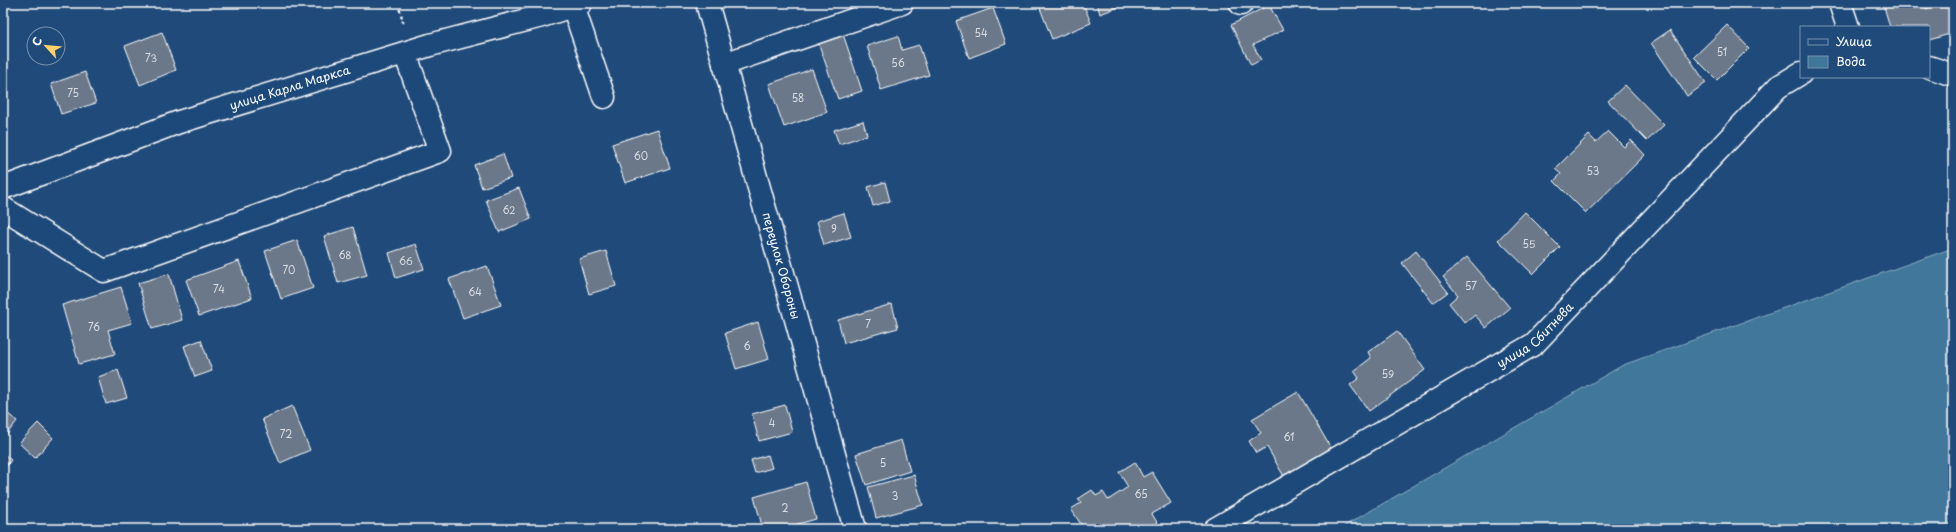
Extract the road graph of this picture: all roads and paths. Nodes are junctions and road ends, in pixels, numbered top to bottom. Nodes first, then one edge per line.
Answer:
1 (707, 3) edge
2 (902, 3) edge
3 (1840, 3) edge
4 (577, 4) edge
5 (1848, 26) edge
6 (405, 53) junction
7 (724, 64) junction
8 (1930, 67) edge
9 (1800, 73) edge
10 (1953, 75) edge
11 (604, 97) dead end
12 (3, 188) edge
13 (3, 208) edge
14 (855, 529) edge
15 (1215, 529) edge

1 - 7 street, переулок Обороны
2 - 7 street
3 - 5 street
4 - 6 street, улица Карла Маркса
4 - 11 street
6 - 12 street, улица Карла Маркса
6 - 13 street
7 - 14 street, переулок Обороны
8 - 10 street
9 - 15 street, улица Сбитнева

